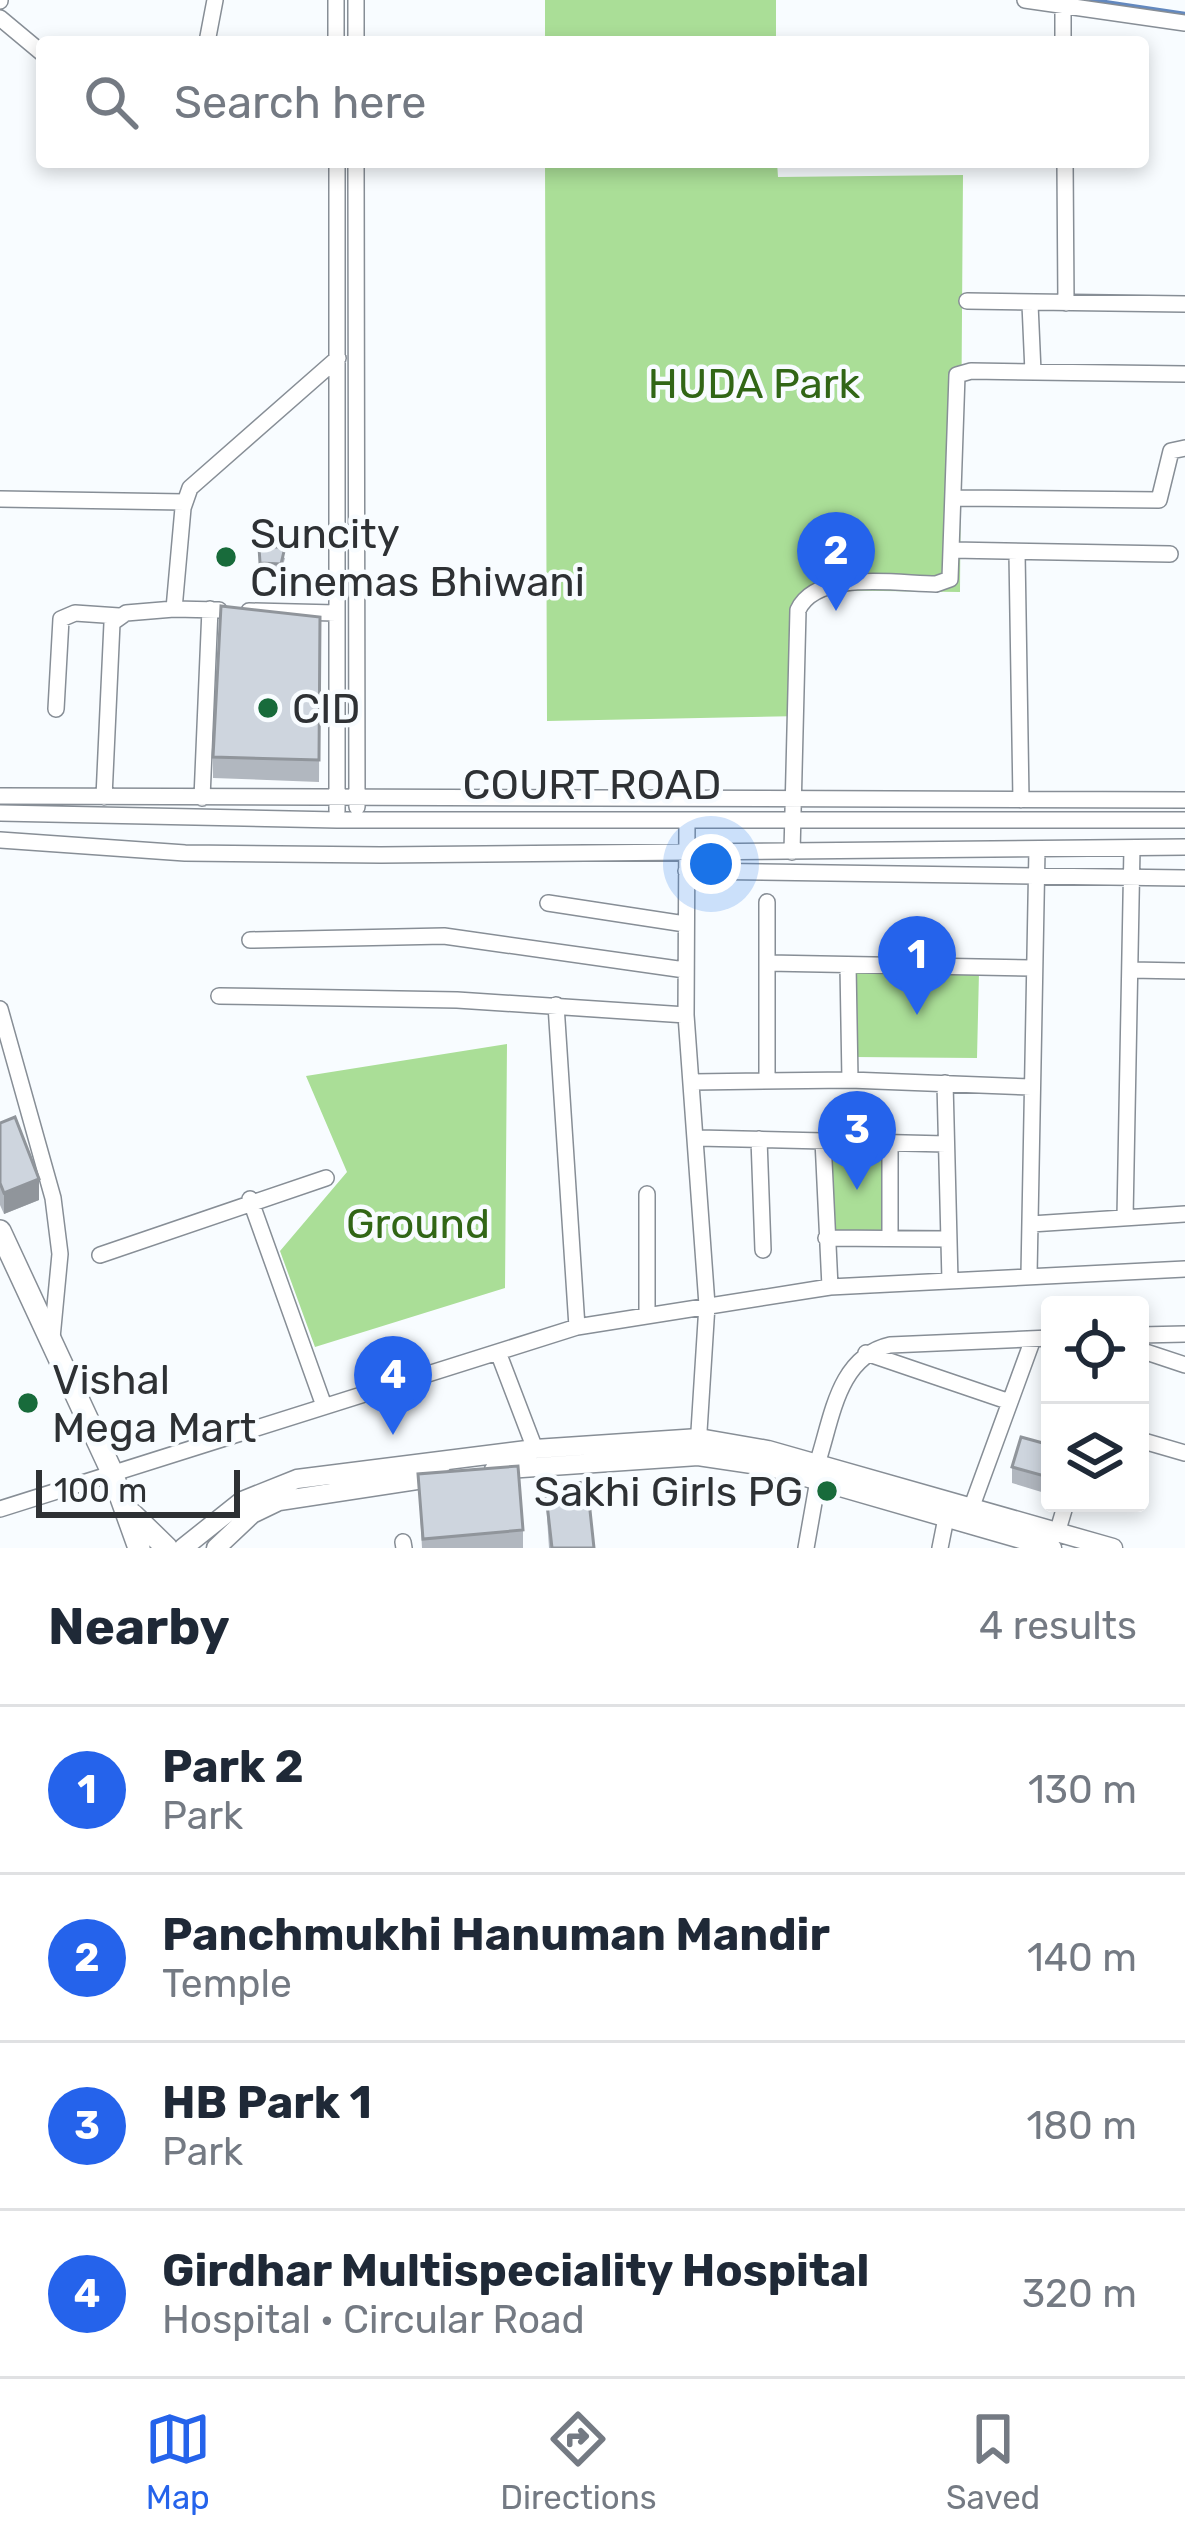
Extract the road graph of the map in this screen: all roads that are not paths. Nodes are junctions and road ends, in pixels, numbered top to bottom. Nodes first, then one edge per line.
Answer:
1 (215, 0) edge
2 (336, 0) edge
3 (356, 0) edge
4 (1032, 1) edge
5 (1063, 6) junction
6 (0, 18) edge
7 (1185, 23) edge
8 (209, 36) edge
9 (336, 36) edge
10 (356, 36) edge
11 (1064, 36) edge
12 (36, 48) edge
13 (337, 168) edge
14 (356, 168) edge
15 (1065, 168) edge
16 (967, 301) dead end
17 (1066, 303) junction
18 (1030, 304) junction
19 (1185, 304) edge
20 (338, 358) junction
21 (1033, 372) junction
22 (1185, 374) edge
23 (1185, 448) edge
24 (953, 498) junction
25 (0, 499) edge
26 (184, 502) junction
27 (952, 550) junction
28 (1017, 553) junction
29 (1170, 554) dead end
30 (174, 609) junction
31 (210, 610) junction
32 (336, 613) junction
33 (119, 616) junction
34 (56, 709) dead end
35 (0, 796) edge
36 (104, 797) junction
37 (202, 798) junction
38 (792, 800) junction
39 (1021, 800) junction
40 (1185, 800) edge
41 (337, 801) junction
42 (357, 801) junction
43 (0, 813) edge
44 (337, 820) junction
45 (357, 820) junction
46 (687, 820) junction
47 (792, 820) junction
48 (1185, 820) edge
49 (0, 840) edge
50 (1185, 847) edge
51 (1132, 848) junction
52 (1037, 849) junction
53 (792, 852) junction
54 (686, 863) junction
55 (1036, 875) junction
56 (1132, 878) junction
57 (1185, 878) edge
58 (767, 902) dead end
59 (548, 903) dead end
60 (685, 924) junction
61 (250, 940) dead end
62 (768, 962) junction
63 (848, 965) junction
64 (1031, 968) junction
65 (685, 970) junction
66 (1130, 970) junction
67 (1185, 971) edge
68 (219, 996) dead end
69 (556, 1005) junction
70 (0, 1009) edge
71 (686, 1015) junction
72 (766, 1080) junction
73 (850, 1080) junction
74 (693, 1082) junction
75 (945, 1083) junction
76 (1031, 1087) junction
77 (698, 1138) junction
78 (759, 1139) junction
79 (823, 1140) junction
80 (890, 1142) junction
81 (946, 1144) junction
82 (326, 1178) dead end
83 (647, 1194) dead end
84 (250, 1199) junction
85 (1185, 1214) edge
86 (1125, 1218) junction
87 (1031, 1224) junction
88 (0, 1231) edge
89 (826, 1238) junction
90 (890, 1239) junction
91 (948, 1239) junction
92 (763, 1250) dead end
93 (100, 1255) dead end
94 (1185, 1270) edge
95 (1028, 1275) junction
96 (950, 1281) junction
97 (830, 1287) junction
98 (707, 1305) junction
99 (647, 1315) junction
100 (577, 1327) junction
101 (1185, 1334) edge
102 (1149, 1335) edge
103 (1041, 1339) edge
104 (1041, 1341) edge
105 (51, 1342) junction
106 (498, 1352) junction
107 (866, 1353) junction
108 (1149, 1353) edge
109 (1185, 1365) edge
110 (1007, 1401) junction
111 (323, 1403) junction
112 (1149, 1443) edge
113 (698, 1447) junction
114 (535, 1449) junction
115 (1185, 1454) edge
116 (111, 1470) junction
117 (818, 1472) junction
118 (972, 1506) junction
119 (0, 1508) edge
120 (128, 1510) junction
121 (946, 1518) junction
122 (1055, 1539) edge
123 (1103, 1547) edge
124 (139, 1548) edge
125 (167, 1548) edge
126 (183, 1548) edge
127 (216, 1548) edge
128 (806, 1548) edge
129 (940, 1548) edge

1 - 8 street
2 - 9 street
3 - 10 street
4 - 5 street
5 - 7 street
5 - 11 street
6 - 12 street
13 - 20 street
14 - 42 street
15 - 17 street
16 - 18 street
17 - 18 street
17 - 19 street
18 - 21 street
20 - 26 street
20 - 32 street
21 - 22 street
21 - 24 street
23 - 24 street
24 - 27 street
25 - 26 street
26 - 30 street
27 - 28 street
27 - 38 street
28 - 29 street
28 - 39 street
30 - 31 street
30 - 33 street
31 - 32 street
31 - 37 street
32 - 41 street
33 - 34 street
33 - 36 street
35 - 36 street
36 - 37 street
37 - 41 street
38 - 39 street
38 - 42 street
38 - 47 street
39 - 40 street
41 - 42 street
41 - 44 street
42 - 45 street
43 - 44 street, COURT ROAD
44 - 45 street, COURT ROAD
45 - 46 street, COURT ROAD
46 - 47 street, COURT ROAD
46 - 54 street
47 - 48 street, COURT ROAD
47 - 53 street
49 - 54 street
50 - 51 street
51 - 52 street
51 - 56 street
52 - 53 street
52 - 55 street
53 - 54 street
54 - 55 street
54 - 60 street
55 - 56 street
55 - 64 street
56 - 57 street
56 - 66 street
58 - 62 street
59 - 60 street
60 - 65 street
61 - 65 street
62 - 63 street
62 - 72 street
63 - 64 street
63 - 73 street
64 - 76 street
65 - 71 street
66 - 67 street
66 - 86 street
68 - 69 street
69 - 71 street
69 - 100 street
70 - 105 street
71 - 74 street
72 - 73 street
72 - 74 street
73 - 75 street
74 - 77 street
75 - 76 street
75 - 81 street
76 - 87 street
77 - 78 street
77 - 98 street
78 - 79 street
78 - 92 street
79 - 80 street
79 - 89 street
80 - 81 street
80 - 90 street
81 - 91 street
82 - 84 street
83 - 99 street
84 - 93 street
84 - 111 street
85 - 86 street
86 - 87 street
87 - 95 street
88 - 105 highway
89 - 90 street
89 - 97 street
90 - 91 street
91 - 96 street
94 - 95 street
95 - 96 street
96 - 97 street
97 - 98 street
98 - 99 street
98 - 113 street
99 - 100 street
100 - 106 street
101 - 102 street
103 - 107 street
104 - 110 street
105 - 116 highway
106 - 111 street
106 - 114 street
107 - 110 street
107 - 117 street
108 - 109 street
110 - 118 street
111 - 116 street
112 - 115 street
113 - 114 main road
113 - 117 main road
113 - 127 main road
114 - 126 main road
116 - 119 street
116 - 120 highway
117 - 118 main road
117 - 121 main road
117 - 128 street
118 - 122 main road
120 - 124 highway
120 - 125 highway
121 - 122 main road
121 - 129 street
122 - 123 main road

